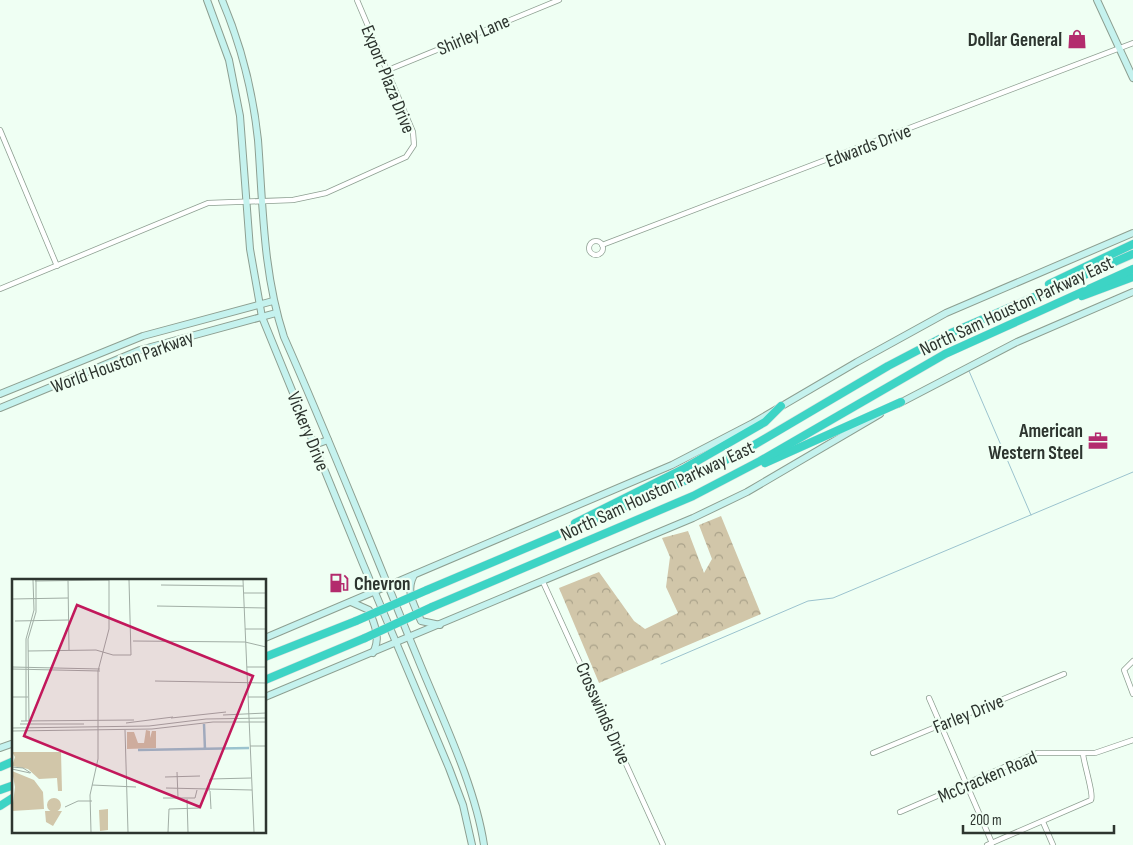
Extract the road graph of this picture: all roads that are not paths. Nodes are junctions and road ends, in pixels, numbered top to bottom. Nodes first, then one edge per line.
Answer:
1 (207, 0) edge
2 (222, 0) edge
3 (357, 0) edge
4 (559, 0) edge
5 (1097, 0) edge
6 (1133, 43) edge
7 (1119, 49) junction
8 (388, 70) junction
9 (1133, 78) edge
10 (0, 130) edge
11 (247, 202) junction
12 (261, 202) junction
13 (1133, 233) edge
14 (1133, 244) edge
15 (602, 245) dead end
16 (1133, 254) edge
17 (57, 266) junction
18 (1133, 269) edge
19 (1133, 277) edge
20 (0, 289) edge
21 (1133, 292) edge
22 (273, 301) junction
23 (260, 304) junction
24 (276, 313) junction
25 (262, 317) junction
26 (971, 323) junction
27 (1009, 323) junction
28 (180, 325) junction
29 (183, 337) junction
30 (108, 350) junction
31 (113, 361) junction
32 (298, 369) junction
33 (286, 374) junction
34 (21, 386) junction
35 (0, 394) edge
36 (26, 397) junction
37 (901, 402) junction
38 (781, 406) junction
39 (0, 408) edge
40 (328, 440) junction
41 (314, 445) junction
42 (713, 486) junction
43 (525, 550) junction
44 (414, 576) junction
45 (543, 582) junction
46 (389, 586) junction
47 (374, 593) junction
48 (350, 602) junction
49 (440, 625) junction
50 (266, 638) edge
51 (409, 638) junction
52 (397, 643) junction
53 (374, 653) junction
54 (266, 657) edge
55 (1133, 661) edge
56 (1064, 674) dead end
57 (266, 680) edge
58 (1133, 694) edge
59 (266, 697) edge
60 (929, 698) dead end
61 (443, 722) junction
62 (941, 724) junction
63 (432, 726) junction
64 (1133, 740) edge
65 (12, 744) edge
66 (0, 748) edge
67 (873, 753) dead end
68 (1082, 754) junction
69 (12, 761) edge
70 (0, 767) edge
71 (967, 784) junction
72 (12, 786) edge
73 (0, 790) edge
74 (12, 800) edge
75 (0, 806) edge
76 (900, 812) dead end
77 (1043, 822) junction
78 (989, 844) edge
79 (472, 845) edge
80 (484, 845) edge
81 (663, 845) edge
82 (1053, 845) edge

1 - 11 main road, Vickery Drive
2 - 12 main road, Vickery Drive
3 - 8 street, Export Plaza Drive
4 - 8 street, Shirley Lane
5 - 7 main road
6 - 7 street, Edwards Drive
7 - 9 main road
7 - 15 street, Edwards Drive
8 - 12 street, Export Plaza Drive
10 - 17 street
11 - 12 street
11 - 17 street
11 - 23 main road, Vickery Drive
12 - 22 main road, Vickery Drive
13 - 38 main road, North Sam Houston Parkway East
14 - 26 highway
16 - 26 highway, North Sam Houston Parkway East
17 - 20 street
18 - 27 highway, North Sam Houston Parkway East
19 - 27 highway
21 - 37 main road, North Sam Houston Parkway East
22 - 23 main road, World Houston Parkway
22 - 24 main road, Vickery Drive
23 - 25 main road, Vickery Drive
23 - 28 main road, World Houston Parkway
24 - 25 main road, World Houston Parkway
24 - 32 main road, Vickery Drive
25 - 29 main road, World Houston Parkway
25 - 33 main road, Vickery Drive
26 - 43 highway, North Sam Houston Parkway East
27 - 42 highway, North Sam Houston Parkway East
28 - 29 main road
28 - 30 main road, World Houston Parkway
29 - 31 main road, World Houston Parkway
30 - 31 main road
30 - 34 main road, World Houston Parkway
31 - 36 main road, World Houston Parkway
32 - 33 main road
32 - 40 main road, Vickery Drive
33 - 41 main road, Vickery Drive
34 - 35 main road, World Houston Parkway
34 - 36 main road
36 - 39 main road, World Houston Parkway
37 - 42 highway
37 - 45 main road, North Sam Houston Parkway East
38 - 43 highway
38 - 44 main road, North Sam Houston Parkway East
40 - 41 main road
40 - 46 main road, Vickery Drive
41 - 47 main road, Vickery Drive
42 - 57 highway, North Sam Houston Parkway East, bridge
43 - 54 highway, North Sam Houston Parkway East, bridge
44 - 46 main road, North Sam Houston Parkway East
44 - 49 main road
45 - 49 main road, North Sam Houston Parkway East
45 - 81 street, Crosswinds Drive
46 - 47 main road, North Sam Houston Parkway East
46 - 51 main road, Vickery Drive
47 - 48 main road, North Sam Houston Parkway East
47 - 52 main road, Vickery Drive
48 - 50 main road, North Sam Houston Parkway East
48 - 53 main road
49 - 51 main road, North Sam Houston Parkway East
51 - 52 main road, North Sam Houston Parkway East
51 - 61 main road, Vickery Drive
52 - 53 main road, North Sam Houston Parkway East
52 - 63 main road, Vickery Drive
53 - 59 main road, North Sam Houston Parkway East
55 - 58 street
56 - 62 street, Farley Drive
60 - 62 street
61 - 63 main road
61 - 80 main road, Vickery Drive
62 - 67 street, Farley Drive
62 - 71 street
63 - 79 main road, Vickery Drive
64 - 68 street, McCracken Road
65 - 66 main road
68 - 71 street, McCracken Road
68 - 77 street
69 - 70 highway
71 - 76 street, McCracken Road
71 - 78 street
72 - 73 highway
74 - 75 highway
77 - 78 street
77 - 82 street

